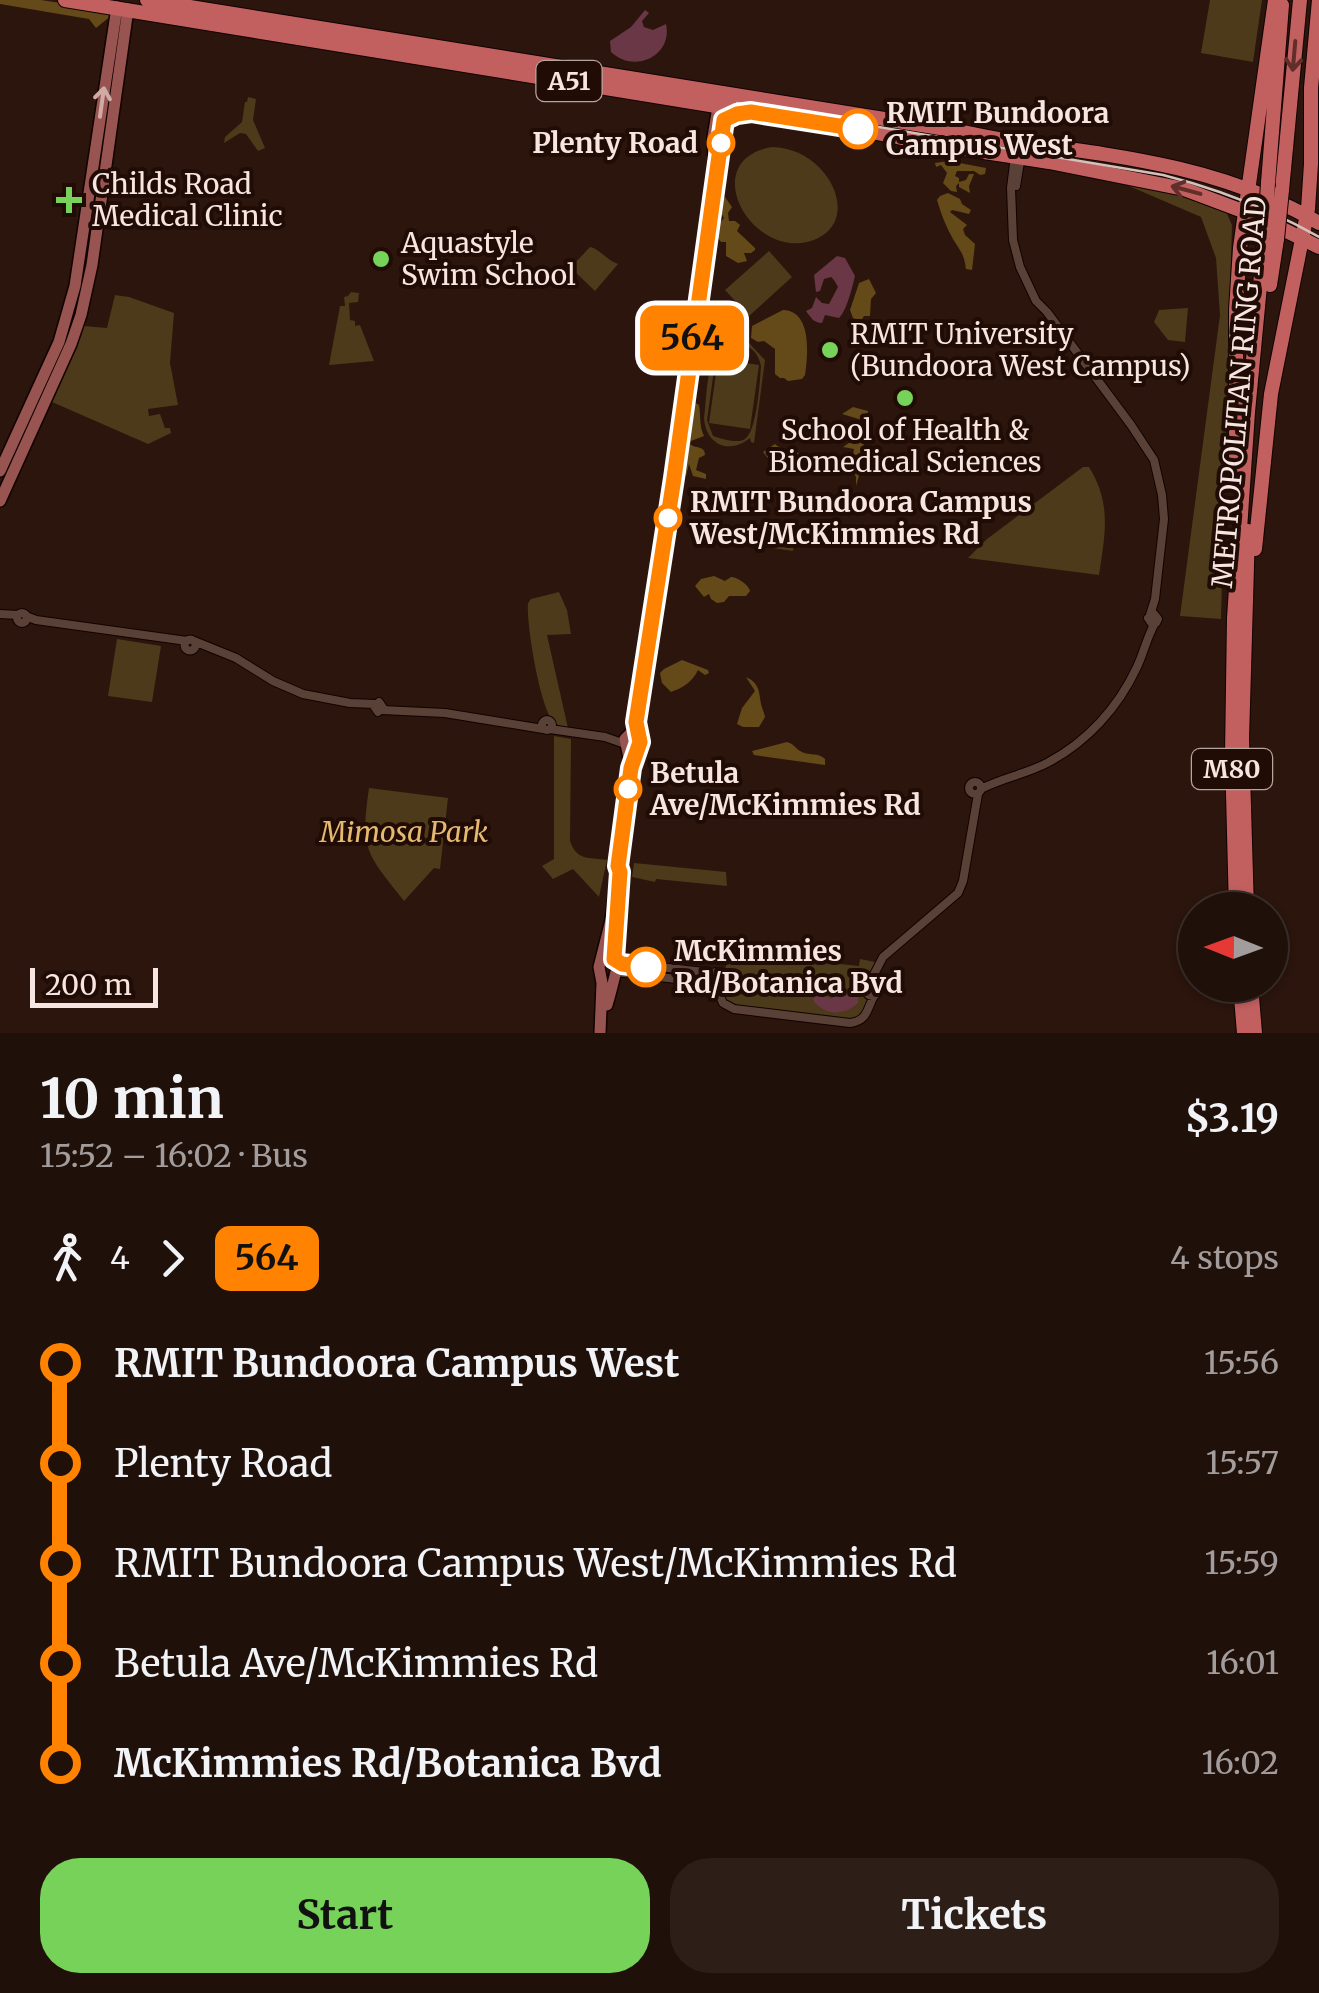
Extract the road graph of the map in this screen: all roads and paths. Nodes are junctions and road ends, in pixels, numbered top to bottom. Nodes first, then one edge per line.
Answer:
1 (65, 0) edge
2 (147, 0) edge
3 (1278, 0) edge
4 (1300, 0) edge
5 (1319, 0) edge
6 (119, 4) edge
7 (170, 16) junction
8 (127, 28) junction
9 (115, 47) junction
10 (720, 104) junction
11 (948, 129) junction
12 (934, 145) junction
13 (1019, 150) junction
14 (716, 177) junction
15 (1247, 179) junction
16 (1275, 186) junction
17 (1237, 213) junction
18 (1313, 215) edge
19 (85, 223) junction
20 (1271, 236) junction
21 (1310, 248) edge
22 (87, 255) junction
23 (0, 470) edge
24 (0, 502) edge
25 (1237, 554) junction
26 (1246, 592) junction
27 (19, 617) edge
28 (1239, 623) junction
29 (630, 740) junction
30 (1235, 892) edge
31 (1246, 892) edge
32 (611, 966) junction
33 (1241, 1002) edge
34 (1252, 1002) edge
35 (600, 1033) edge
36 (1244, 1033) edge
37 (1255, 1033) edge

1 - 6 highway, A51
2 - 10 highway, A51
3 - 15 highway
3 - 16 highway, METROPOLITAN RING ROAD / M80
4 -> 16 highway, METROPOLITAN RING ROAD / M80
5 - 18 highway
6 - 7 highway, A51
6 - 8 main road
6 - 9 main road
7 - 8 main road
7 - 10 highway, A51
8 - 9 main road
19 -> 9 main road
9 - 22 main road
10 - 11 highway
10 - 12 highway
10 - 14 main road
10 - 14 main road
11 - 12 highway
11 - 13 highway
12 - 13 highway
13 - 15 highway
17 -> 13 highway
13 - 32 street
14 - 29 main road
15 - 17 highway
15 - 18 highway
16 - 20 highway, METROPOLITAN RING ROAD / M80, bridge
17 - 21 highway
17 - 25 highway
18 - 21 highway
19 - 22 main road
19 - 22 main road
20 - 25 highway, METROPOLITAN RING ROAD / M80
20 - 26 highway, METROPOLITAN RING ROAD / M80
21 - 26 highway
22 - 23 main road
22 - 24 main road
25 - 28 highway, METROPOLITAN RING ROAD / M80
26 - 28 highway, METROPOLITAN RING ROAD / M80
27 - 29 street
28 - 30 highway, METROPOLITAN RING ROAD / M80
28 - 31 highway, METROPOLITAN RING ROAD / M80
29 - 32 main road
32 - 35 main road
33 - 36 highway
34 - 37 highway

